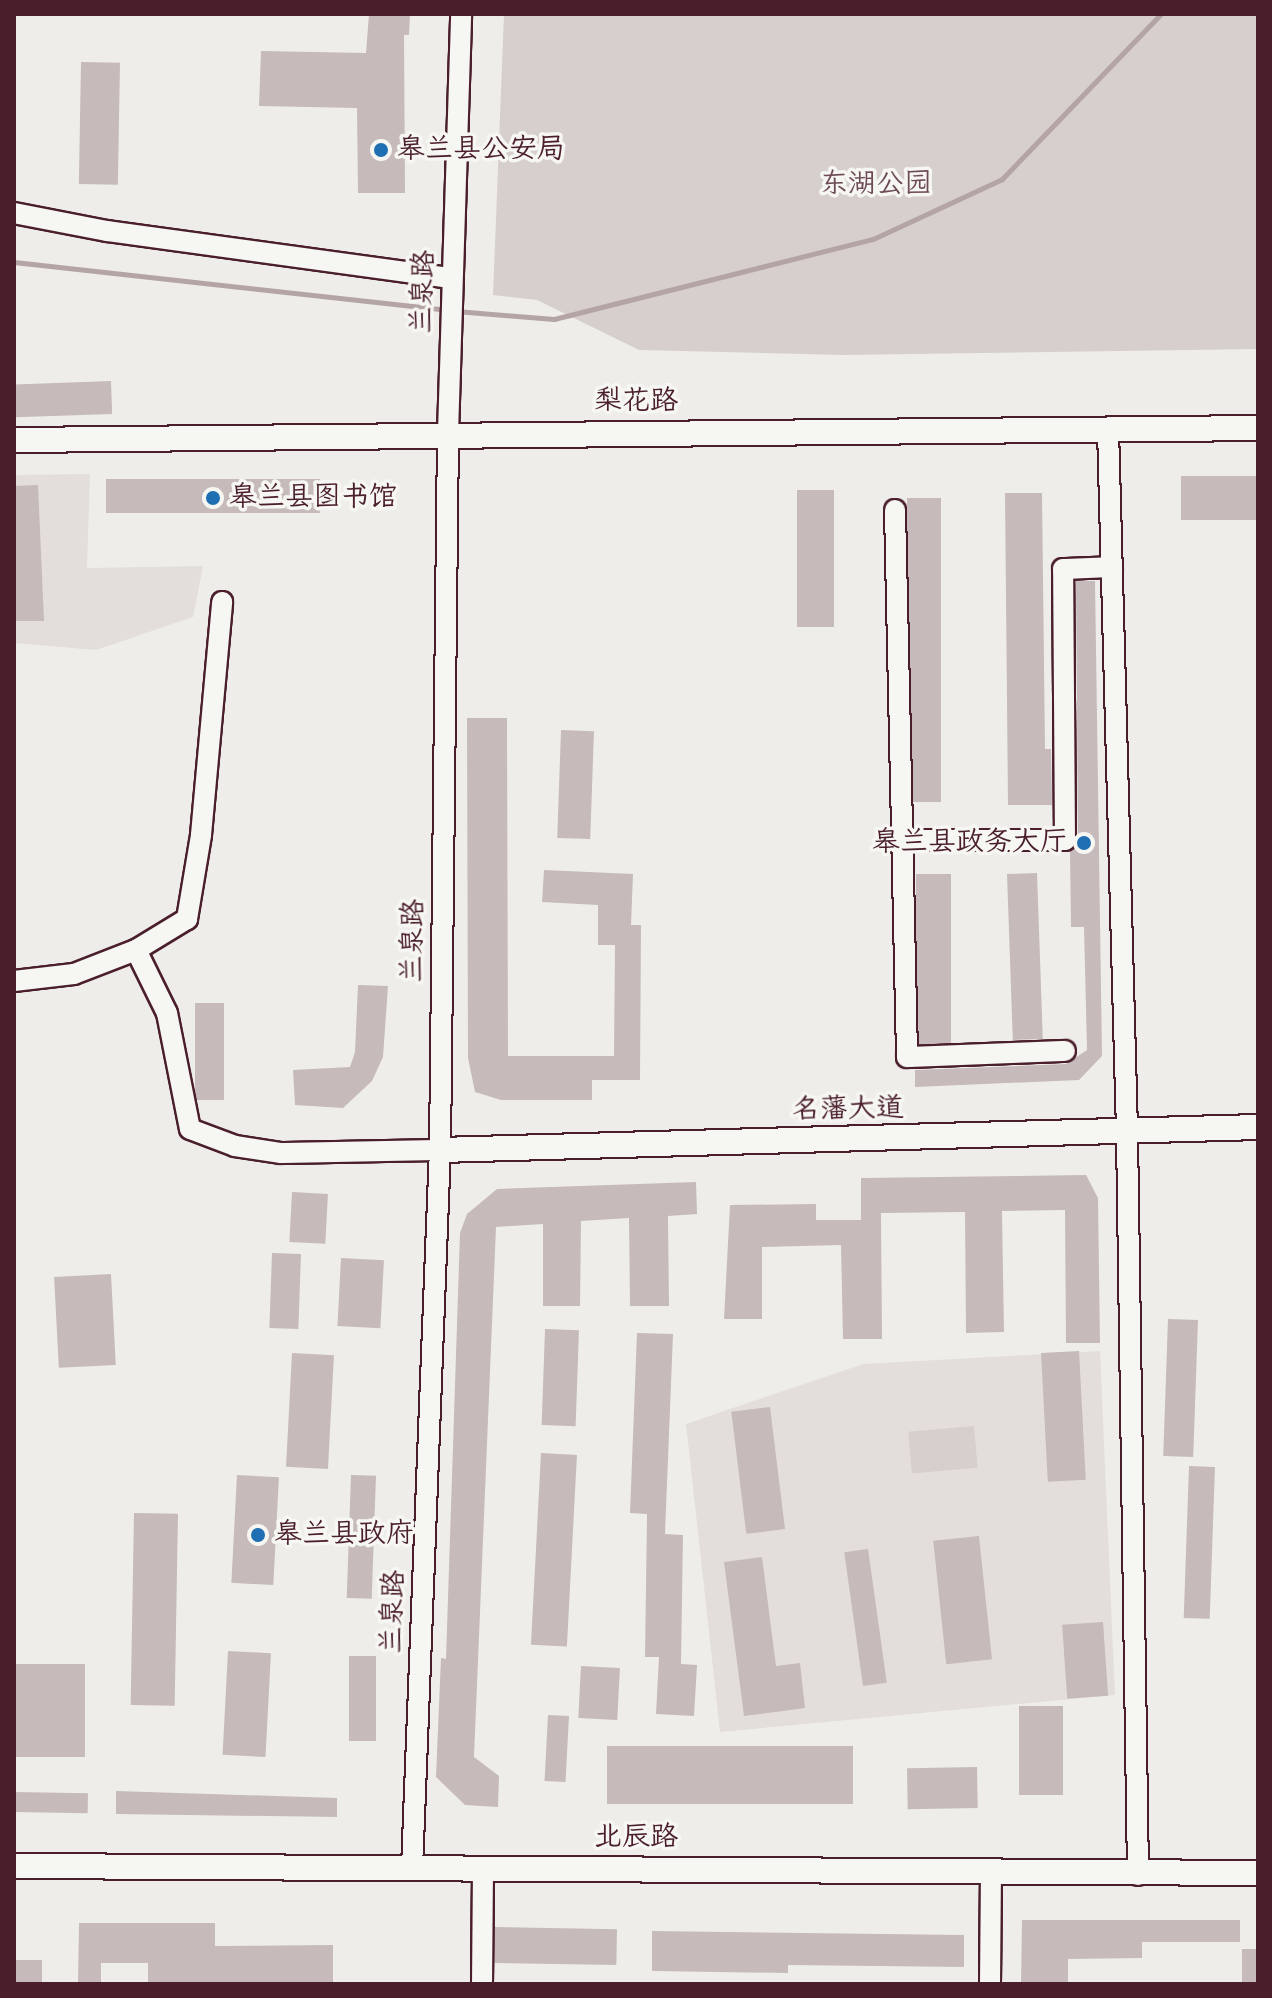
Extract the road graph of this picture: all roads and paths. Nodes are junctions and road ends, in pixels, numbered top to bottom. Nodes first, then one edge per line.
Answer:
1 (461, 14) edge
2 (14, 213) edge
3 (452, 286) junction
4 (1258, 428) edge
5 (1108, 429) junction
6 (448, 433) junction
7 (14, 440) edge
8 (895, 510) dead end
9 (1112, 567) junction
10 (222, 602) dead end
11 (901, 840) junction
12 (136, 950) junction
13 (14, 981) edge
14 (1065, 1051) dead end
15 (1258, 1127) edge
16 (1127, 1133) junction
17 (440, 1150) junction
18 (14, 1866) edge
19 (412, 1868) junction
20 (483, 1868) junction
21 (991, 1869) junction
22 (1258, 1873) edge
23 (1138, 1875) junction
24 (482, 1984) edge
25 (990, 1984) edge

1 - 3 street, 兰泉路
2 - 3 street
3 - 6 street, 兰泉路
4 - 5 main road, 梨花路
5 - 6 main road, 梨花路
5 - 9 street
6 - 7 main road, 梨花路
6 - 17 street, 兰泉路
8 - 11 street
9 - 11 street
9 - 16 street
10 - 12 street
11 - 14 street
12 - 13 street
12 - 17 street
15 - 16 main road, 名藩大道
16 - 17 main road, 名藩大道
16 - 23 street
17 - 19 street, 兰泉路
18 - 19 main road, 北辰路
19 - 20 main road, 北辰路
20 - 21 main road, 北辰路
20 - 24 street
21 - 23 main road, 北辰路
21 - 25 street
22 - 23 main road, 北辰路

